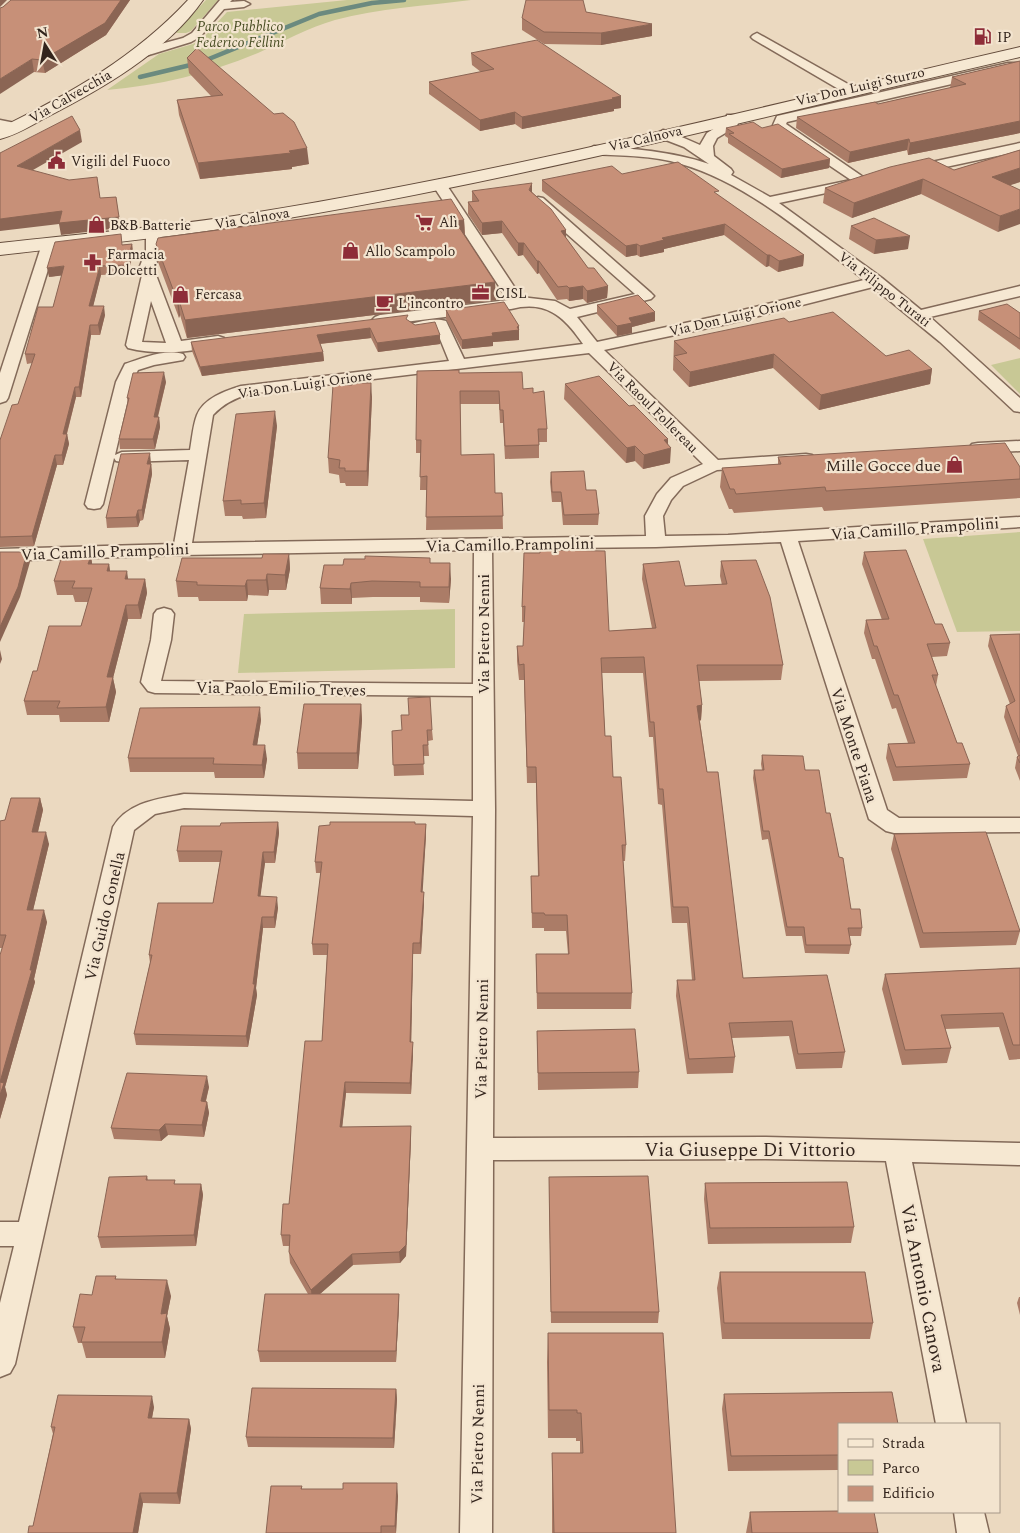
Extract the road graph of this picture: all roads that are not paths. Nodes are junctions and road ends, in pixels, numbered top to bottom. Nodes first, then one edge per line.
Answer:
1 (196, 0) edge
2 (244, 4) dead end
3 (221, 6) edge
4 (200, 29) junction
5 (757, 37) dead end
6 (159, 38) junction
7 (1020, 52) edge
8 (139, 54) junction
9 (1020, 68) edge
10 (851, 91) junction
11 (732, 118) junction
12 (8, 126) edge
13 (0, 134) edge
14 (663, 134) junction
15 (1020, 147) edge
16 (594, 150) junction
17 (708, 157) junction
18 (689, 162) junction
19 (899, 173) edge
20 (439, 184) junction
21 (739, 184) junction
22 (537, 200) edge
23 (767, 202) junction
24 (153, 232) junction
25 (49, 244) junction
26 (0, 249) edge
27 (149, 275) junction
28 (877, 281) junction
29 (1020, 291) edge
30 (516, 300) junction
31 (562, 311) junction
32 (920, 315) junction
33 (362, 323) edge
34 (401, 328) edge
35 (175, 346) junction
36 (593, 348) junction
37 (459, 365) junction
38 (4, 373) edge
39 (0, 398) edge
40 (1020, 407) edge
41 (1020, 446) edge
42 (960, 449) edge
43 (200, 456) junction
44 (107, 457) junction
45 (822, 458) edge
46 (714, 465) junction
47 (94, 504) dead end
48 (1020, 522) edge
49 (788, 537) junction
50 (656, 542) junction
51 (483, 545) junction
52 (182, 549) junction
53 (0, 555) edge
54 (164, 614) dead end
55 (483, 690) junction
56 (484, 810) junction
57 (1020, 825) edge
58 (480, 1149) junction
59 (897, 1151) junction
60 (1020, 1154) edge
61 (0, 1234) edge
62 (30, 1234) junction
63 (0, 1364) edge
64 (951, 1423) edge
65 (969, 1513) edge
66 (476, 1533) edge
67 (973, 1533) edge

1 - 6 main road, Via Calvecchia
2 - 3 street
3 - 4 street, Via Calvecchia
4 - 6 street
4 - 8 street, Via Calvecchia
5 - 10 street
6 - 8 main road, Via Calvecchia
7 - 10 main road, Via Calnova
8 - 12 main road, Via Calvecchia
9 - 23 street, Via Don Luigi Sturzo
10 - 11 main road, Via Calnova
11 - 14 main road, Via Calnova
11 - 17 street
12 - 13 main road, Via Calvecchia
14 - 16 main road, Via Calnova
14 - 17 street, Via Filippo Turati
14 - 18 street, Via Filippo Turati
15 - 19 street
16 - 18 street, Via Filippo Turati
16 - 20 main road, Via Calnova
17 - 21 street, Via Filippo Turati
18 - 21 street, Via Filippo Turati
20 - 24 main road, Via Calnova
20 - 30 street
21 - 23 street, Via Filippo Turati
22 - 31 street
23 - 28 street, Via Filippo Turati
24 - 25 main road, Via Calnova
24 - 27 street
25 - 26 main road, Via Calnova
25 - 38 street
27 - 35 street
27 - 35 street
28 - 32 street, Via Filippo Turati
28 - 36 street, Via Don Luigi Orione
29 - 32 street
30 - 31 street
30 - 33 street
31 - 36 street
32 - 40 street, Via Filippo Turati
34 - 37 street
35 - 44 street
36 - 37 street, Via Don Luigi Orione
36 - 46 street, Via Raoul Follereau
37 - 43 street, Via Don Luigi Orione
38 - 39 street
41 - 42 street
43 - 44 street
43 - 52 street, Via Don Luigi Orione
44 - 47 street
45 - 46 street
46 - 50 street
48 - 49 street, Via Camillo Prampolini
49 - 50 street, Via Camillo Prampolini
49 - 57 street, Via Monte Piana
50 - 51 street, Via Camillo Prampolini
51 - 52 street, Via Camillo Prampolini
51 - 55 street, Via Pietro Nenni
52 - 53 street, Via Camillo Prampolini
54 - 55 street, Via Paolo Emilio Treves
55 - 56 street, Via Pietro Nenni
56 - 58 street, Via Pietro Nenni
56 - 62 street, Via Guido Gonella
58 - 59 street, Via Giuseppe Di Vittorio
58 - 66 street, Via Pietro Nenni
59 - 60 street, Via Giuseppe Di Vittorio
59 - 64 street, Via Antonio Canova
61 - 62 street
62 - 63 street, Via Guido Gonella
65 - 67 street

